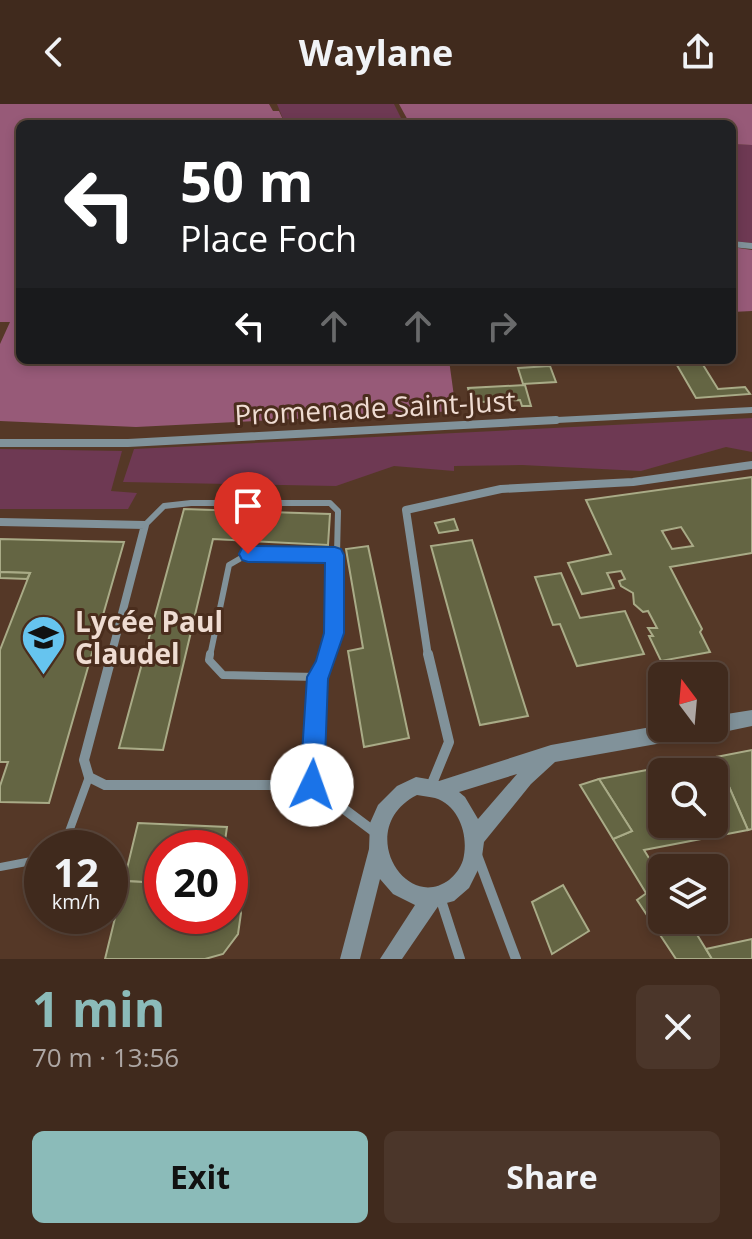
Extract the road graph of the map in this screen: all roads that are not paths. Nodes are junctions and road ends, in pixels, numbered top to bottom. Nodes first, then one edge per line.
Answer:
1 (752, 410) edge
2 (0, 443) edge
3 (752, 465) edge
4 (0, 522) edge
5 (145, 525) junction
6 (335, 555) junction
7 (318, 677) junction
8 (752, 718) edge
9 (728, 722) edge
10 (648, 737) edge
11 (551, 754) junction
12 (89, 777) junction
13 (312, 785) junction
14 (436, 787) junction
15 (70, 830) edge
16 (377, 841) junction
17 (475, 843) junction
18 (24, 862) edge
19 (0, 867) edge
20 (436, 897) junction
21 (350, 959) edge
22 (390, 959) edge
23 (460, 959) edge
24 (516, 959) edge

1 - 2 street, Promenade Saint-Just
3 - 14 street
4 - 5 street
5 - 6 lane
5 - 12 street
6 - 7 lane
6 - 7 lane
7 - 13 lane
8 - 9 street
10 - 11 street
11 - 14 street
11 - 17 street
12 - 13 street
12 - 15 lane
13 - 16 street
14 - 16 street
14 - 17 street
16 - 20 street
16 - 21 street
17 - 20 street
17 - 24 street
18 - 19 lane
20 - 22 street
20 - 23 street

